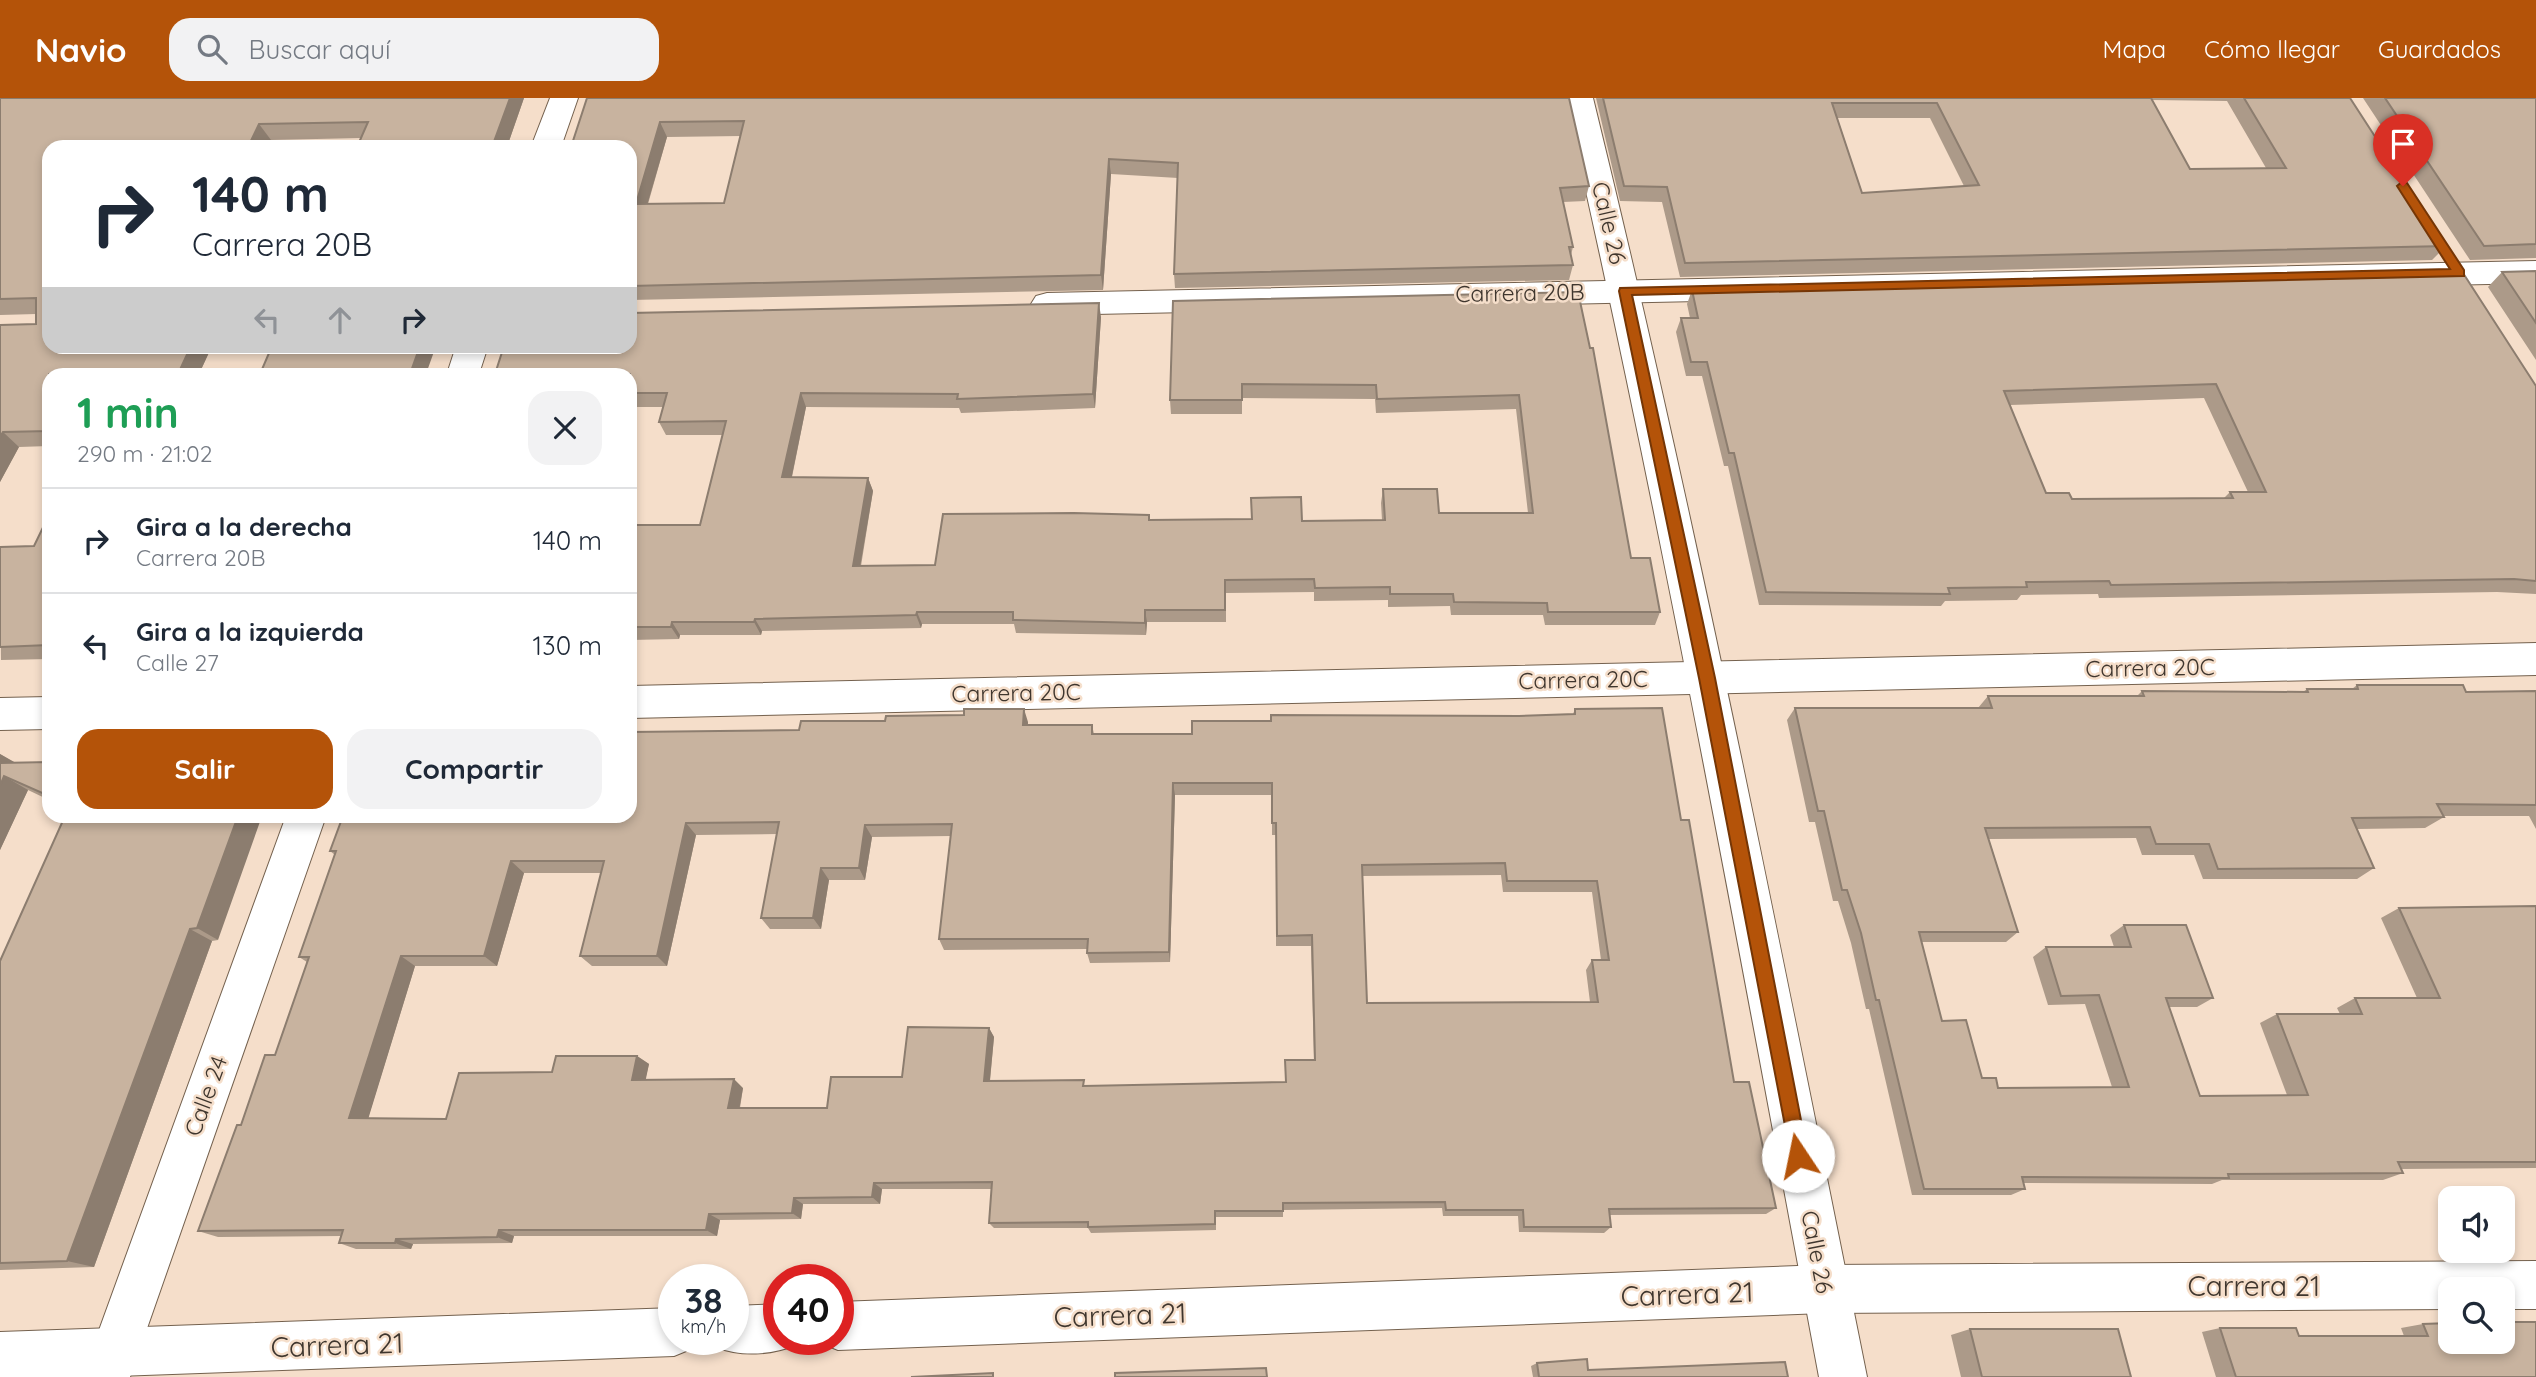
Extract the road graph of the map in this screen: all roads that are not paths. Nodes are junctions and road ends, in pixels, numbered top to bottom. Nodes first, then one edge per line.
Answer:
1 (564, 98) edge
2 (1579, 98) edge
3 (549, 140) edge
4 (2452, 261) junction
5 (2536, 272) edge
6 (1625, 291) junction
7 (1017, 305) edge
8 (2480, 305) edge
9 (2536, 659) edge
10 (1707, 678) junction
11 (637, 702) edge
12 (42, 713) edge
13 (0, 714) edge
14 (304, 823) edge
15 (2536, 1285) edge
16 (1824, 1289) junction
17 (854, 1325) edge
18 (658, 1333) edge
19 (0, 1356) edge
20 (110, 1365) edge
21 (1843, 1377) edge

1 - 3 street
2 - 6 street, Calle 26
4 - 5 street, Carrera 20B
4 - 6 street, Carrera 20B
4 - 8 street
6 - 7 street, Carrera 20B
6 - 10 street, Calle 26
9 - 10 street, Carrera 20C
10 - 11 street, Carrera 20C
10 - 16 street, Calle 26
12 - 13 street
14 - 20 street, Calle 24
15 - 16 street, Carrera 21
16 - 17 street, Carrera 21
16 - 21 street, Calle 26
18 - 20 street, Carrera 21
19 - 20 street, Carrera 21

